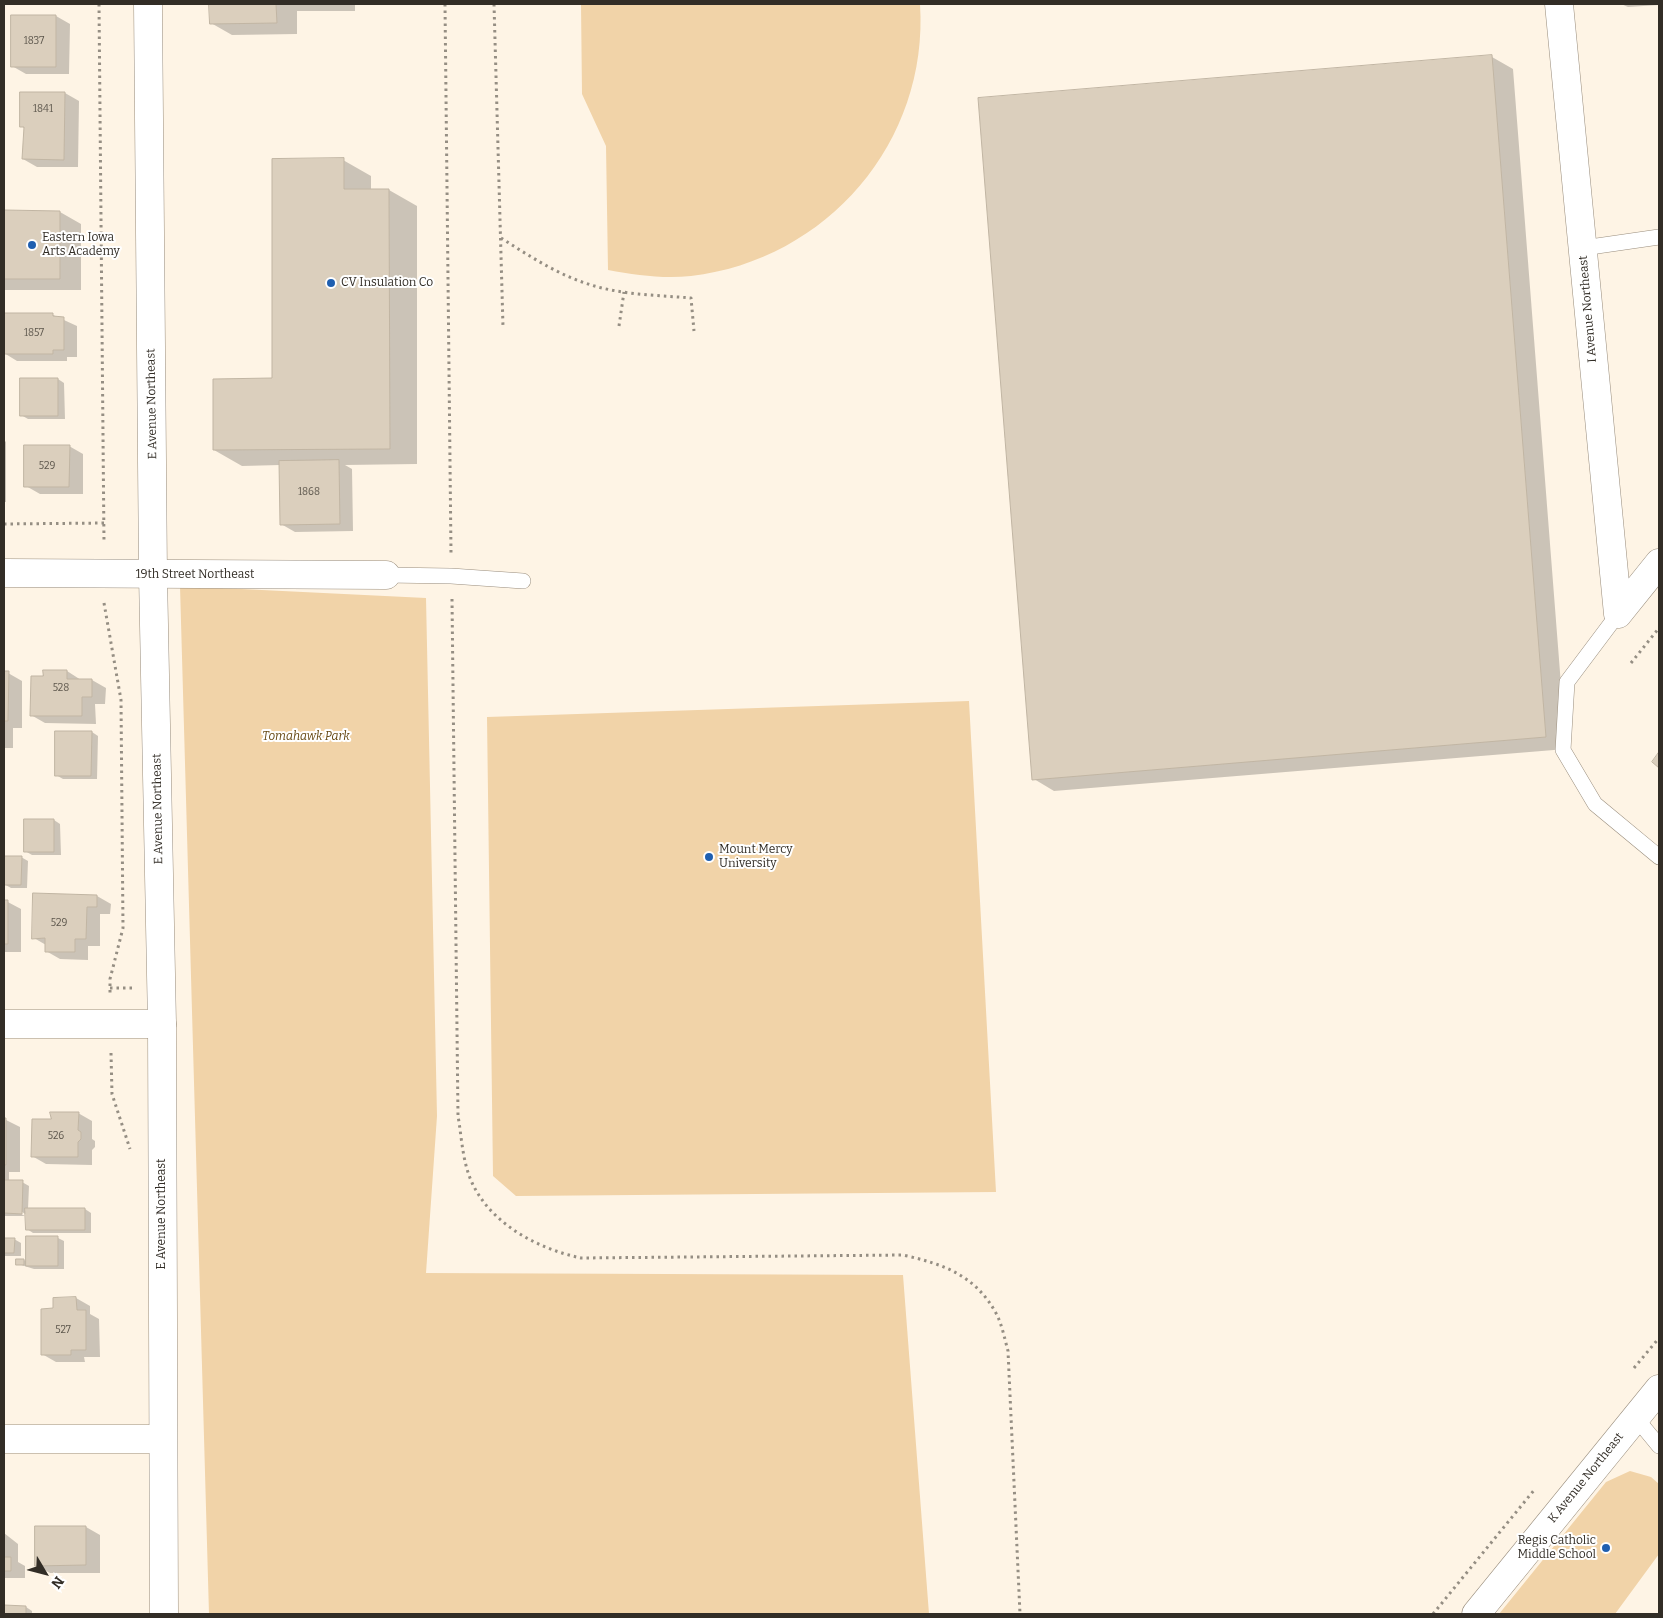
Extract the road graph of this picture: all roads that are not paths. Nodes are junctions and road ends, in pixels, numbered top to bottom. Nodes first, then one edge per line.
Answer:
1 (148, 4) edge
2 (1560, 4) edge
3 (1659, 236) edge
4 (1583, 248) junction
5 (1659, 563) edge
6 (4, 573) edge
7 (154, 575) junction
8 (386, 575) joint
9 (523, 581) dead end
10 (1618, 614) junction
11 (1659, 857) edge
12 (4, 1024) edge
13 (162, 1024) junction
14 (1659, 1389) edge
15 (1636, 1418) junction
16 (162, 1439) junction
17 (4, 1440) edge
18 (1659, 1446) edge
19 (164, 1614) edge
20 (1476, 1614) edge

1 - 7 street, E Avenue Northeast
2 - 4 street, I Avenue Northeast
3 - 4 lane
4 - 10 street, I Avenue Northeast
5 - 10 street
6 - 7 street, 19th Street Northeast
7 - 8 street, 19th Street Northeast
7 - 13 street, E Avenue Northeast
8 - 9 lane
10 - 11 lane
12 - 13 street
13 - 16 street, E Avenue Northeast
14 - 15 street, K Avenue Northeast
15 - 18 lane
15 - 20 street, K Avenue Northeast
16 - 17 street
16 - 19 street, E Avenue Northeast

